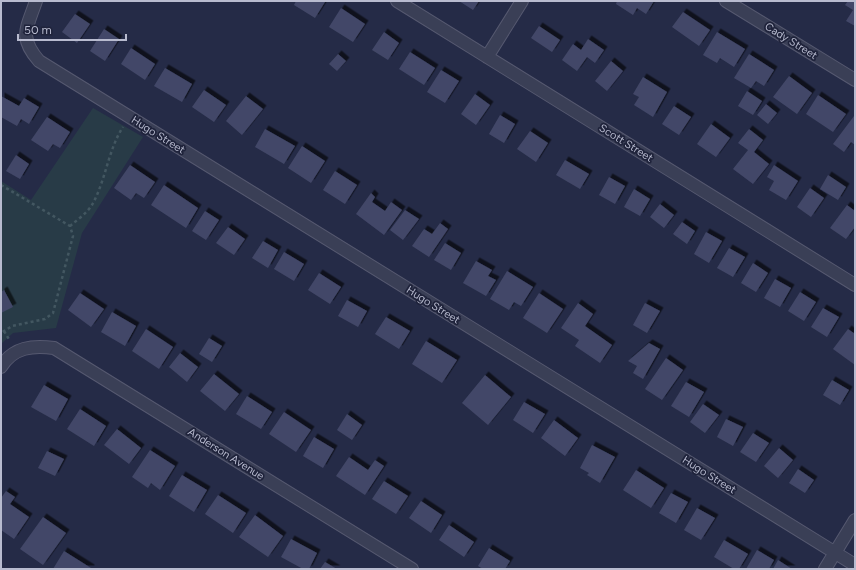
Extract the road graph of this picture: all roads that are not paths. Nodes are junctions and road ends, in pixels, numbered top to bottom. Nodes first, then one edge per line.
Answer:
1 (36, 1) edge
2 (397, 1) edge
3 (522, 1) edge
4 (726, 1) edge
5 (487, 57) junction
6 (855, 80) edge
7 (855, 285) edge
8 (1, 367) edge
9 (855, 520) edge
10 (835, 553) junction
11 (855, 565) edge
12 (412, 569) edge
13 (825, 569) edge

1 - 10 street, Hugo Street
2 - 5 street, Scott Street
3 - 5 street
4 - 6 street, Cady Street
5 - 7 street, Scott Street
8 - 12 street, Anderson Avenue
9 - 10 street
10 - 11 street, Hugo Street
10 - 13 street

